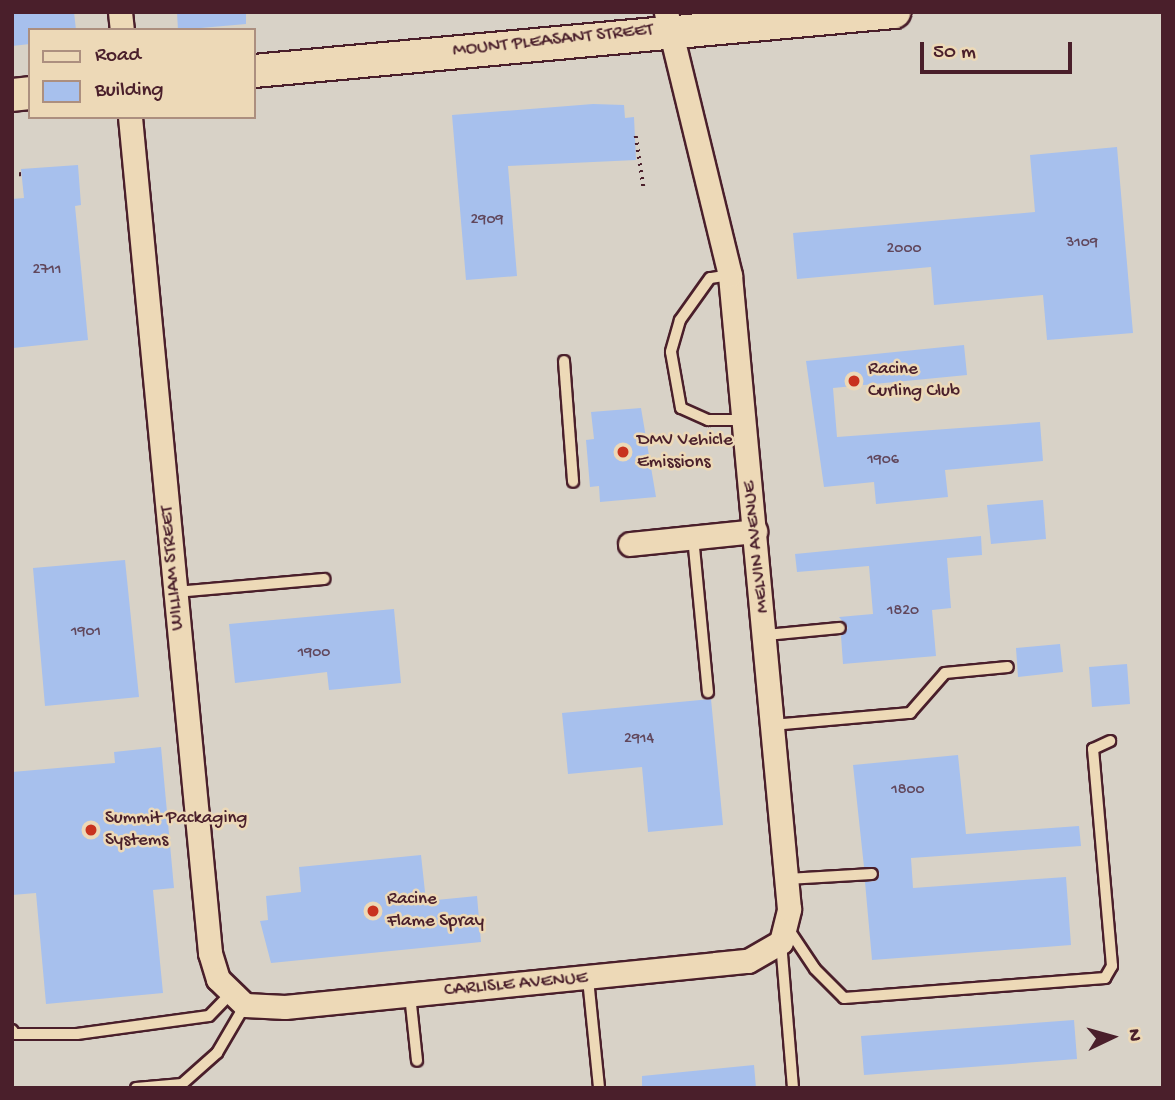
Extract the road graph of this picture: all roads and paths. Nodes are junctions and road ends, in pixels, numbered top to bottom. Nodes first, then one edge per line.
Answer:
1 (894, 12) edge
2 (667, 21) edge
3 (256, 71) edge
4 (131, 119) edge
5 (636, 136) dead end
6 (22, 174) dead end
7 (12, 175) edge
8 (644, 190) dead end
9 (730, 275) junction
10 (564, 361) dead end
11 (744, 420) junction
12 (573, 482) dead end
13 (755, 531) junction
14 (693, 537) junction
15 (630, 544) dead end
16 (324, 579) dead end
17 (175, 592) junction
18 (840, 628) dead end
19 (766, 635) junction
20 (1008, 667) dead end
21 (708, 692) dead end
22 (772, 725) junction
23 (1110, 741) dead end
24 (872, 874) dead end
25 (786, 879) junction
26 (784, 935) junction
27 (588, 979) junction
28 (410, 995) junction
29 (238, 999) junction
30 (12, 1030) edge
31 (417, 1061) dead end
32 (136, 1088) edge
33 (599, 1088) edge
34 (793, 1088) edge

1 - 2 street, MOUNT PLEASANT STREET
2 - 3 street, MOUNT PLEASANT STREET
2 - 9 street, MELVIN AVENUE
4 - 17 street, WILLIAM STREET
5 - 8 path
6 - 7 path
9 - 11 street, MELVIN AVENUE
9 - 11 lane
10 - 12 lane
11 - 13 street, MELVIN AVENUE
13 - 14 street
13 - 19 street, MELVIN AVENUE
14 - 15 street
14 - 21 lane
16 - 17 lane
17 - 29 street, WILLIAM STREET
18 - 19 lane
19 - 22 street, MELVIN AVENUE
20 - 22 lane
22 - 25 street, MELVIN AVENUE
23 - 26 lane
24 - 25 lane
25 - 26 street, MELVIN AVENUE
26 - 27 street, CARLISLE AVENUE
26 - 34 lane, MELVIN AVENUE
27 - 28 street, CARLISLE AVENUE
27 - 33 lane
28 - 29 street, CARLISLE AVENUE
28 - 31 lane
29 - 30 lane
29 - 32 lane

